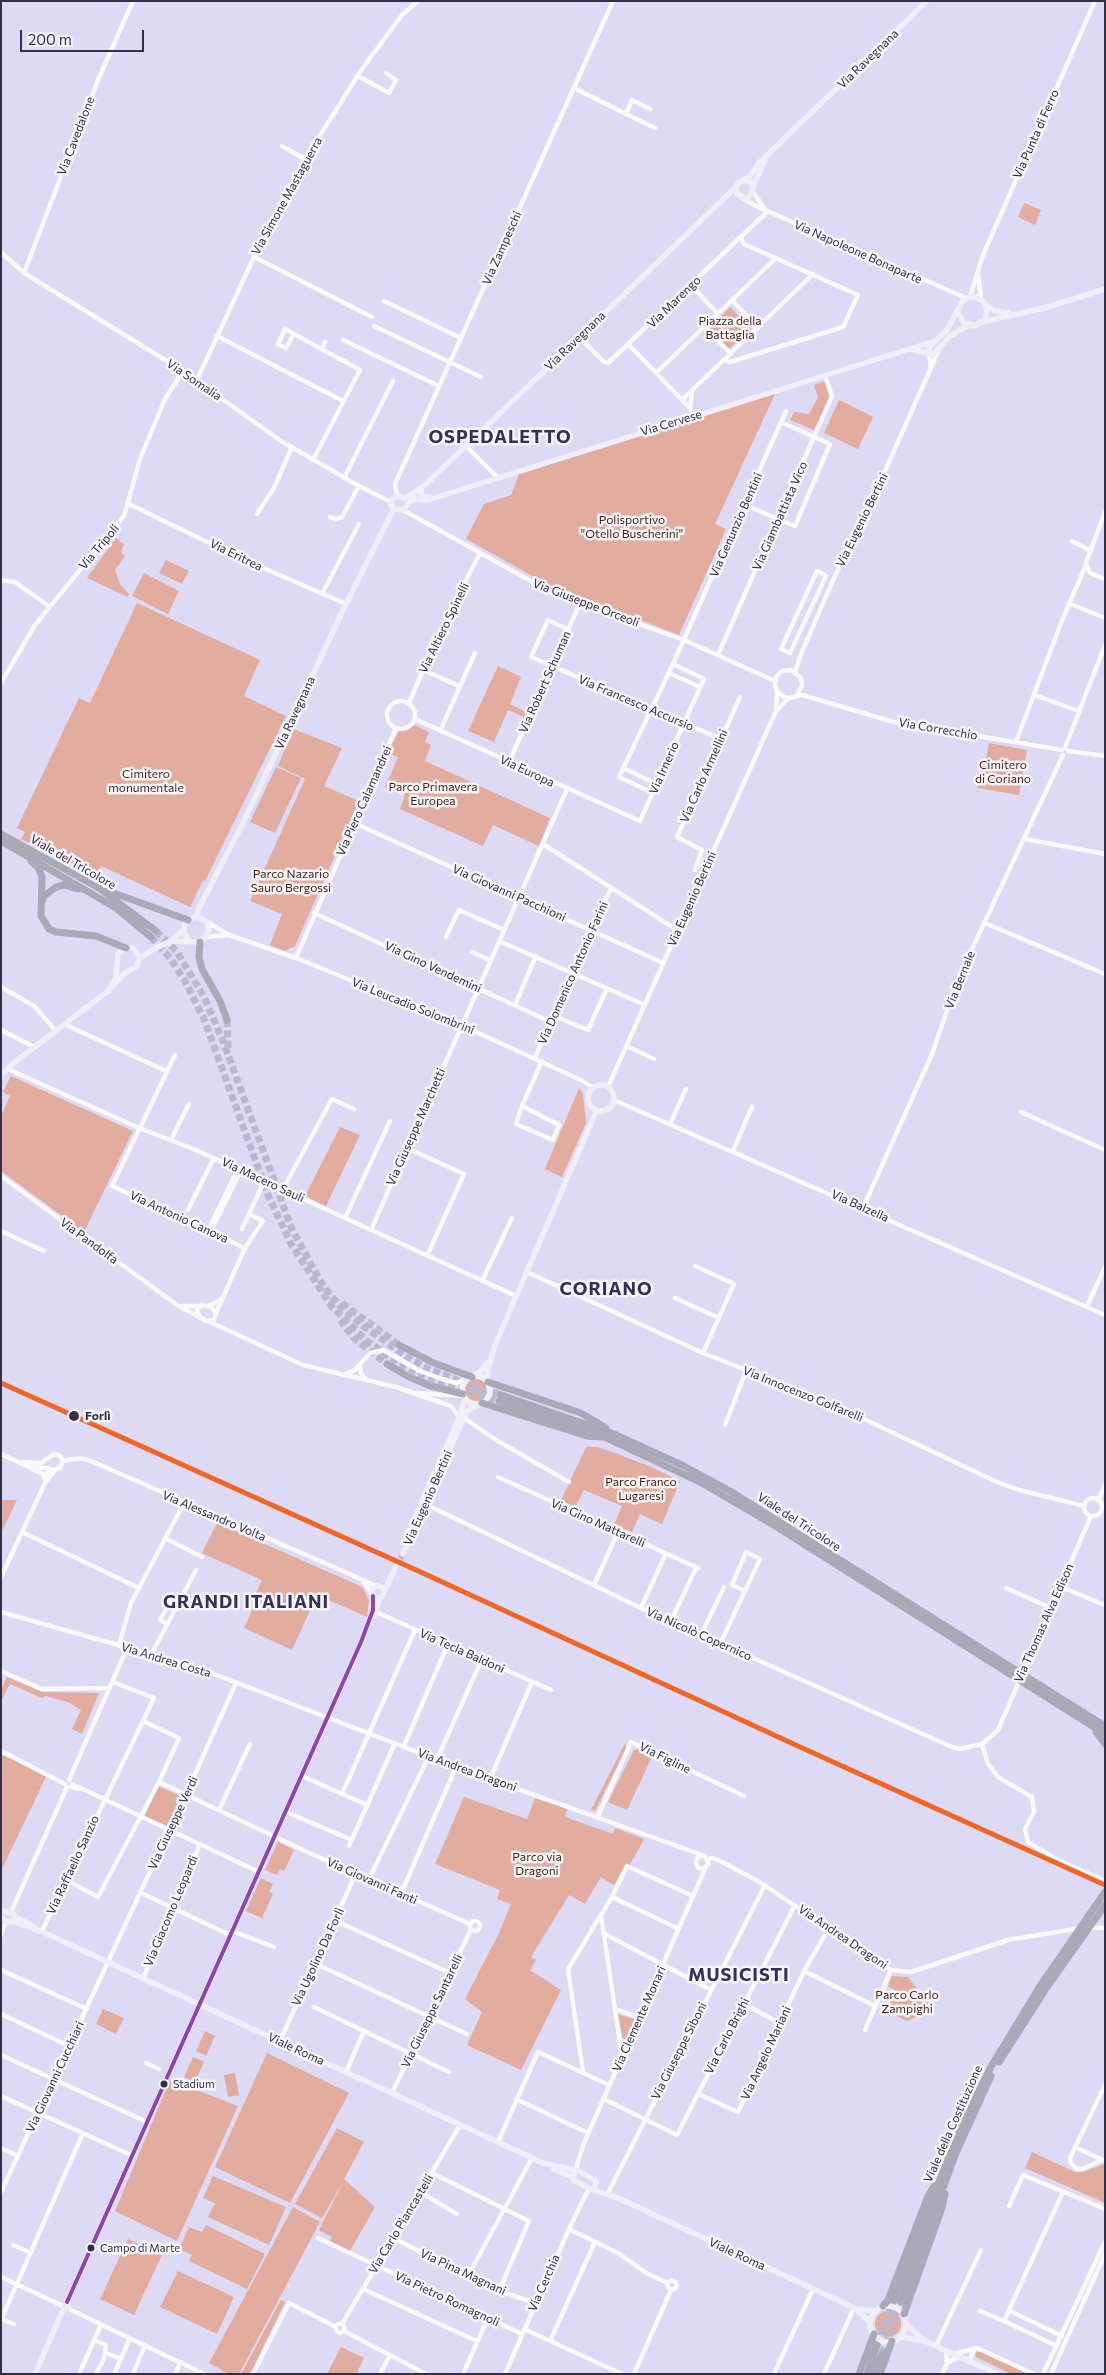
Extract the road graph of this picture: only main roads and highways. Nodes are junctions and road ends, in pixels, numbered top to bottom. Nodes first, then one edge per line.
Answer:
1 (927, 1) edge
2 (766, 158) junction
3 (743, 180) junction
4 (736, 188) junction
5 (753, 190) junction
6 (740, 197) junction
7 (723, 198) junction
8 (1105, 289) edge
9 (986, 306) junction
10 (958, 312) junction
11 (1024, 312) junction
12 (982, 322) junction
13 (969, 325) junction
14 (935, 341) junction
15 (905, 350) junction
16 (929, 354) junction
17 (426, 484) junction
18 (421, 491) junction
19 (437, 496) junction
20 (408, 500) junction
21 (394, 510) junction
22 (1, 834) edge
23 (1, 840) edge
24 (22, 852) junction
25 (99, 888) junction
26 (40, 907) junction
27 (116, 908) junction
28 (197, 917) junction
29 (188, 920) junction
30 (183, 930) junction
31 (203, 939) junction
32 (171, 941) junction
33 (190, 941) junction
34 (154, 948) junction
35 (122, 950) junction
36 (136, 950) junction
37 (140, 958) junction
38 (117, 962) junction
39 (130, 970) junction
40 (108, 990) junction
41 (227, 1020) tunnel mouth
42 (1, 1075) edge
43 (597, 1110) junction
44 (399, 1345) tunnel mouth
45 (491, 1356) junction
46 (387, 1364) tunnel mouth
47 (471, 1377) junction
48 (488, 1381) junction
49 (464, 1396) junction
50 (500, 1398) tunnel mouth
51 (481, 1404) junction
52 (462, 1418) junction
53 (612, 1436) junction
54 (424, 1504) junction
55 (396, 1566) tunnel mouth
56 (380, 1588) junction
57 (375, 1595) junction
58 (1067, 1706) junction
59 (1105, 1721) edge
60 (1105, 1726) edge
61 (1105, 1734) edge
62 (1105, 1744) edge
63 (1105, 1892) edge
64 (1105, 1905) edge
65 (7, 1918) edge
66 (1076, 1940) junction
67 (199, 2004) junction
68 (947, 2171) junction
69 (575, 2173) junction
70 (590, 2188) junction
71 (618, 2198) junction
72 (897, 2301) tunnel mouth
73 (883, 2306) junction
74 (855, 2309) junction
75 (876, 2311) junction
76 (904, 2314) junction
77 (870, 2322) junction
78 (907, 2325) junction
79 (874, 2334) junction
80 (901, 2337) junction
81 (892, 2341) junction
82 (925, 2341) junction
83 (877, 2345) tunnel mouth
84 (882, 2354) tunnel mouth
85 (35, 2374) edge
86 (859, 2374) edge
87 (867, 2374) edge
88 (873, 2374) edge
89 (880, 2374) edge
90 (997, 2374) edge

1 - 2 main road, Via Ravegnana
2 - 3 main road, Via Ravegnana
2 - 5 main road, Via Ravegnana
3 - 4 main road
3 - 5 main road
4 - 6 main road
4 - 7 main road, Via Ravegnana
5 - 6 main road
6 - 7 main road
7 - 17 main road, Via Ravegnana
8 - 11 main road
9 - 10 main road
9 - 11 main road
9 - 12 main road
10 - 13 main road
10 - 14 main road
11 - 12 main road
12 - 13 main road
13 - 16 main road, Via Cervese
14 - 15 main road, Via Cervese
14 - 16 main road
15 - 16 main road, Via Cervese
15 - 19 main road, Via Cervese
17 - 18 main road, Via Ravegnana
17 - 20 main road, Via Ravegnana
18 - 19 main road
18 - 20 main road, Via Ravegnana
19 - 20 main road, Via Cervese
20 - 21 main road, Via Ravegnana
20 - 21 main road
21 - 28 main road, Via Ravegnana
22 - 25 highway, Viale del Tricolore
23 - 24 highway, Viale del Tricolore
24 - 26 highway
24 - 27 highway, Viale del Tricolore
25 - 27 highway, Viale del Tricolore
25 - 29 highway
26 - 27 highway
26 - 35 highway
28 - 29 main road
28 - 31 main road
29 - 30 main road
30 - 32 main road
30 - 33 main road
31 - 33 main road
31 - 41 highway
32 - 33 main road
32 - 34 main road
34 - 36 main road
34 - 37 main road
35 - 36 main road
35 - 38 main road
36 - 37 main road
37 - 39 main road
38 - 39 main road
38 - 40 main road
39 - 40 main road
40 - 42 main road
43 - 43 main road
43 - 45 main road, Via Eugenio Bertini
44 - 47 highway
45 - 47 main road, Via Eugenio Bertini
45 - 48 main road, Via Eugenio Bertini
46 - 49 highway
47 - 48 main road
47 - 49 main road, Via Eugenio Bertini
48 - 51 main road, Via Eugenio Bertini
48 - 53 highway
49 - 51 main road
49 - 52 main road, Via Eugenio Bertini
50 - 53 highway, Viale del Tricolore
51 - 52 main road, Via Eugenio Bertini
51 - 53 highway
52 - 54 main road, Via Eugenio Bertini
53 - 58 highway, Viale del Tricolore
54 - 54 main road, Via Eugenio Bertini
55 - 56 main road
56 - 57 main road
56 - 57 main road
57 - 67 main road
58 - 59 highway
58 - 60 highway
58 - 61 highway
58 - 62 highway
63 - 66 highway, Viale della Costituzione
64 - 66 highway, Viale della Costituzione
65 - 67 main road, Viale Roma
66 - 68 highway, Viale della Costituzione
67 - 69 main road, Viale Roma
67 - 85 main road
68 - 72 highway, Viale della Costituzione
68 - 73 highway
68 - 76 highway
69 - 70 main road
69 - 70 main road
70 - 71 main road, Viale Roma
70 - 71 main road, Viale Roma
71 - 74 main road, Viale Roma
73 - 75 main road
73 - 76 main road
74 - 75 main road, Viale Roma
74 - 77 main road, Viale Roma
75 - 77 main road
76 - 78 main road
77 - 79 main road
78 - 80 main road
78 - 82 main road
79 - 81 main road
79 - 86 highway
80 - 81 main road
80 - 82 main road
81 - 89 highway
82 - 90 main road
83 - 87 highway
84 - 88 highway

